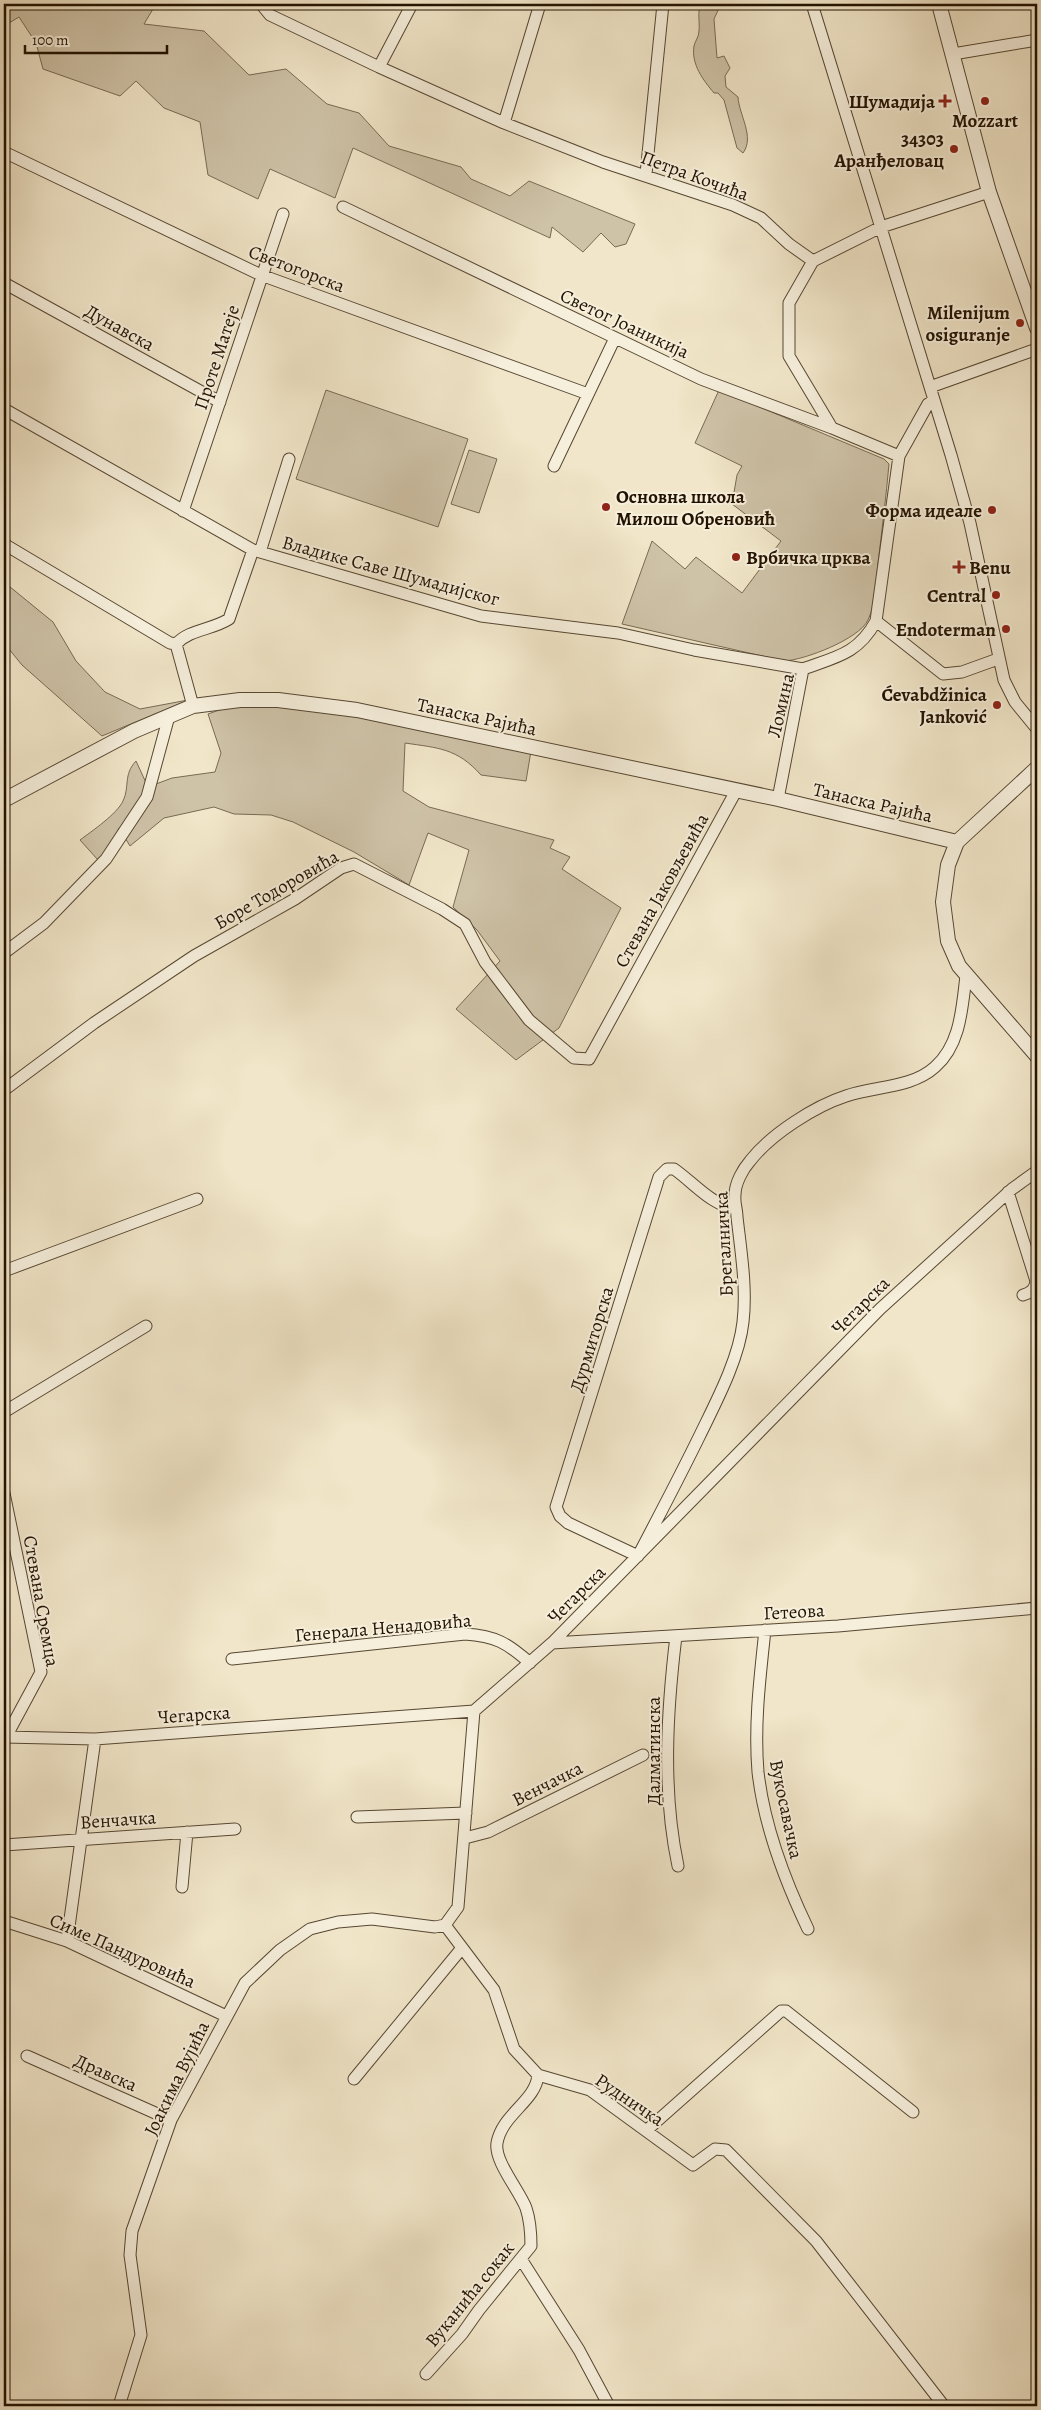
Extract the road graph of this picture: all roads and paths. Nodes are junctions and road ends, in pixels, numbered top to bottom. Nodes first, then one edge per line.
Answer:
1 (261, 4) edge
2 (412, 4) edge
3 (540, 4) edge
4 (663, 4) edge
5 (812, 4) edge
6 (939, 4) edge
7 (1037, 40) edge
8 (953, 54) junction
9 (379, 67) junction
10 (504, 123) junction
11 (4, 152) edge
12 (646, 174) junction
13 (989, 192) junction
14 (343, 207) dead end
15 (283, 214) dead end
16 (881, 227) junction
17 (813, 261) junction
18 (261, 275) junction
19 (4, 283) edge
20 (1037, 328) edge
21 (615, 338) junction
22 (1037, 349) edge
23 (930, 387) junction
24 (588, 394) junction
25 (934, 400) junction
26 (220, 402) junction
27 (4, 410) edge
28 (832, 428) junction
29 (898, 456) junction
30 (289, 459) dead end
31 (554, 466) dead end
32 (183, 511) junction
33 (4, 544) edge
34 (257, 551) junction
35 (876, 621) junction
36 (176, 644) junction
37 (998, 659) junction
38 (803, 669) junction
39 (193, 706) junction
40 (168, 716) junction
41 (1037, 729) edge
42 (1037, 768) edge
43 (736, 791) junction
44 (778, 799) junction
45 (4, 800) edge
46 (957, 842) junction
47 (4, 954) edge
48 (966, 976) junction
49 (617, 1005) joint
50 (1037, 1056) edge
51 (4, 1090) edge
52 (1037, 1170) edge
53 (1008, 1192) junction
54 (197, 1199) dead end
55 (736, 1208) junction
56 (4, 1271) edge
57 (1023, 1295) dead end
58 (146, 1326) dead end
59 (4, 1412) edge
60 (4, 1493) edge
61 (638, 1556) junction
62 (1037, 1608) edge
63 (765, 1630) junction
64 (676, 1636) junction
65 (552, 1643) junction
66 (232, 1659) dead end
67 (530, 1663) junction
68 (474, 1711) junction
69 (5, 1737) edge
70 (95, 1739) junction
71 (643, 1755) dead end
72 (466, 1813) junction
73 (357, 1817) dead end
74 (235, 1829) dead end
75 (187, 1832) junction
76 (465, 1838) junction
77 (81, 1839) junction
78 (4, 1845) edge
79 (678, 1866) dead end
80 (182, 1887) dead end
81 (4, 1921) edge
82 (445, 1925) junction
83 (808, 1929) dead end
84 (68, 1941) junction
85 (462, 1948) junction
86 (226, 2016) junction
87 (27, 2056) dead end
88 (538, 2076) junction
89 (354, 2079) dead end
90 (913, 2112) dead end
91 (171, 2120) junction
92 (647, 2130) junction
93 (521, 2259) junction
94 (426, 2374) dead end
95 (119, 2406) edge
96 (609, 2406) edge
97 (944, 2406) edge

1 - 9 street, Петра Кочића
2 - 9 street
3 - 10 street
4 - 12 street
5 - 16 street
6 - 8 street
7 - 8 street
8 - 13 street
9 - 10 street, Петра Кочића
10 - 12 street, Петра Кочића
11 - 18 street, Светогорска
12 - 17 street, Петра Кочића
13 - 16 street
13 - 20 street
14 - 21 street, Светог Јоаникија
15 - 18 street, Проте Матеје
16 - 17 street
16 - 23 street
17 - 28 street
18 - 24 street, Светогорска
18 - 26 street, Проте Матеје
19 - 26 street, Дунавска
21 - 24 street
21 - 28 street, Светог Јоаникија
22 - 23 street
23 - 25 street
24 - 31 street
25 - 29 street, Ломина
25 - 37 street
26 - 32 street, Проте Матеје
27 - 32 street, Владике Саве Шумадијског
28 - 29 street, Светог Јоаникија
29 - 35 street, Ломина
30 - 34 street
32 - 34 street, Владике Саве Шумадијског
33 - 36 street
34 - 36 street
34 - 38 street, Владике Саве Шумадијског
35 - 37 street
35 - 38 street, Ломина
36 - 39 street
37 - 41 street
38 - 44 street, Ломина
39 - 40 street, Танаска Рајића
39 - 43 street, Танаска Рајића
40 - 45 street, Танаска Рајића
40 - 47 street
42 - 46 street
43 - 44 street, Танаска Рајића
43 - 49 street, Стевана Јаковљевића
44 - 46 street, Танаска Рајића
46 - 48 street
48 - 50 street
48 - 55 street, Брегалничка
49 - 51 street, Боре Тодоровића
52 - 53 street, Чегарска
53 - 57 street
53 - 61 street, Чегарска
54 - 56 street
55 - 61 street, Брегалничка
55 - 61 street, Дурмиторска
58 - 59 street
60 - 69 street, Стевана Сремца
61 - 65 street, Чегарска
62 - 63 street, Гетеова
63 - 64 street, Гетеова
63 - 83 street, Вукосавачка
64 - 65 street, Гетеова
64 - 79 street, Далматинска
65 - 67 street, Чегарска
66 - 67 street, Генерала Ненадовића
67 - 68 street, Чегарска
68 - 70 street, Чегарска
68 - 72 street
69 - 70 street, Чегарска
70 - 77 street
71 - 76 street, Венчачка
72 - 73 street
72 - 76 street
74 - 75 street, Венчачка
75 - 77 street, Венчачка
75 - 80 street
76 - 82 street
77 - 78 street, Венчачка
77 - 84 street
81 - 84 street, Симе Пандуровића
82 - 85 street
82 - 86 street, Јоакима Вујића
84 - 86 street, Симе Пандуровића
85 - 88 street
85 - 89 street
86 - 91 street, Јоакима Вујића
87 - 91 street, Дравска
88 - 92 street, Рудничка
88 - 93 street, Вуканића сокак
90 - 92 street
91 - 95 street, Јоакима Вујића
92 - 97 street, Рудничка
93 - 94 street, Вуканића сокак
93 - 96 street

